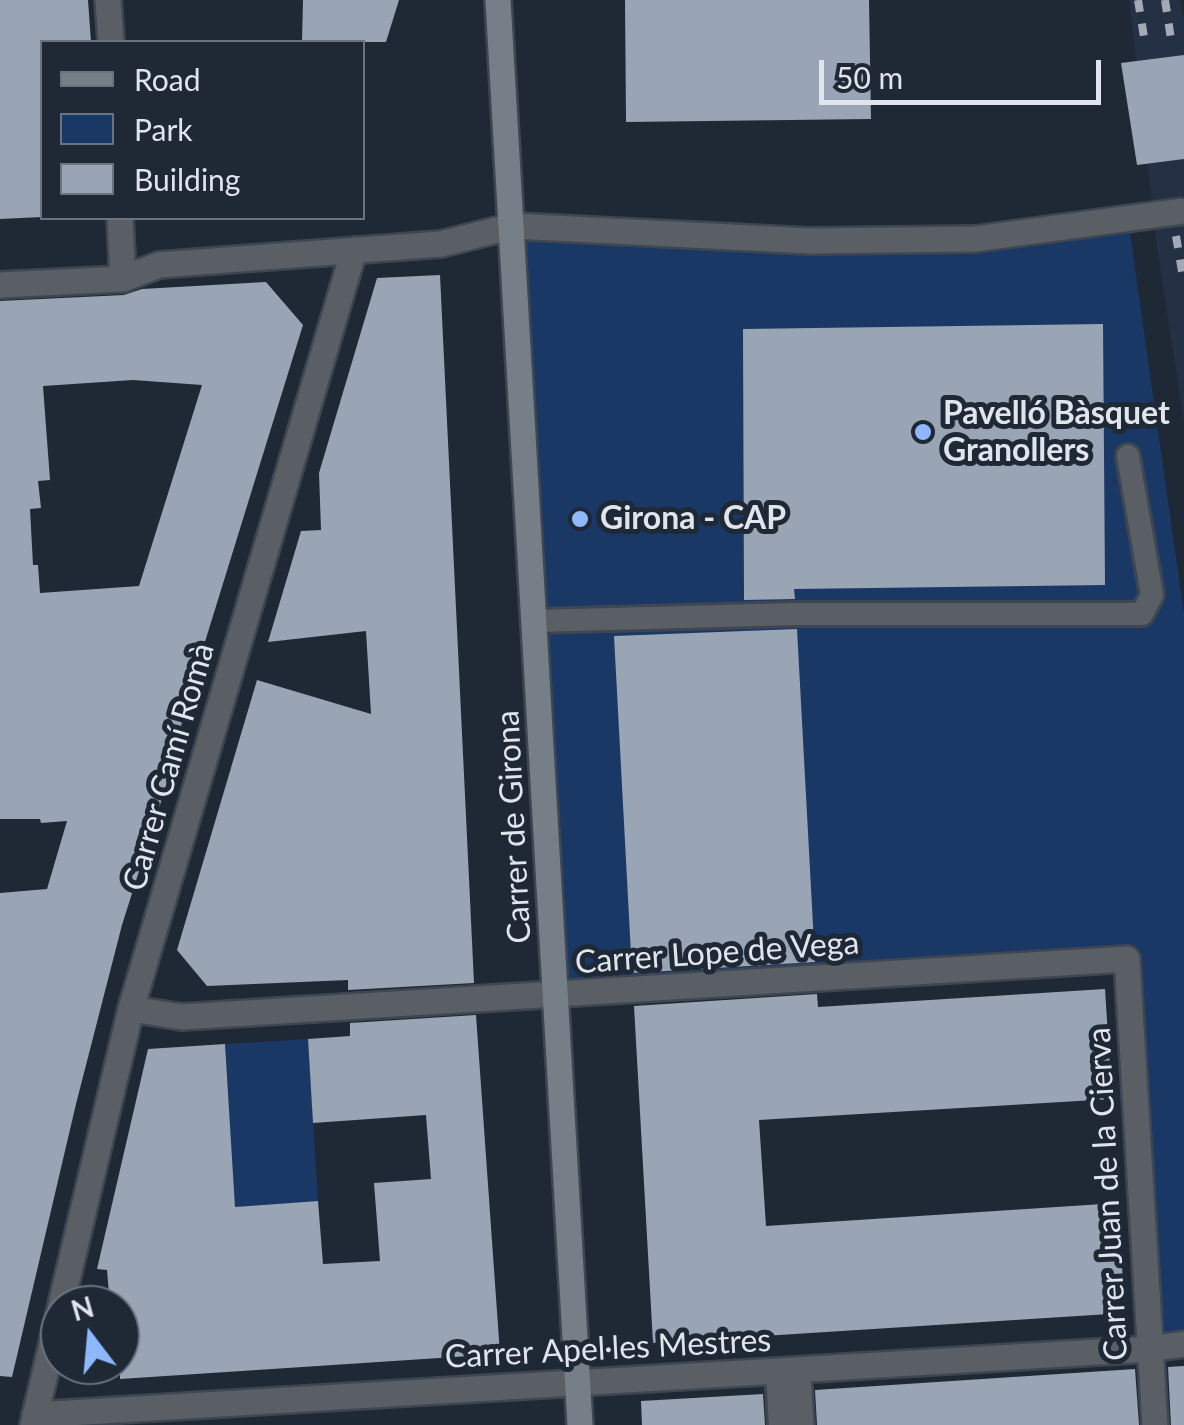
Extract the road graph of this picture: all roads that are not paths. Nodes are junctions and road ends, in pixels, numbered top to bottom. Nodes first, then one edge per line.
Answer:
1 (108, 0) edge
2 (498, 0) edge
3 (111, 40) edge
4 (1184, 210) edge
5 (120, 220) edge
6 (513, 226) junction
7 (354, 250) junction
8 (122, 279) junction
9 (0, 285) edge
10 (1128, 456) dead end
11 (535, 621) junction
12 (1128, 959) joint
13 (557, 995) junction
14 (131, 1009) junction
15 (66, 1285) edge
16 (1184, 1344) edge
17 (1149, 1349) junction
18 (787, 1372) junction
19 (577, 1384) junction
20 (42, 1385) edge
21 (34, 1420) edge
22 (580, 1425) edge
23 (780, 1425) edge
24 (801, 1425) edge
25 (1156, 1425) edge

1 - 3 street
2 - 6 street, Carrer de Girona
4 - 6 street, bridge
5 - 8 street
6 - 7 street
6 - 11 street, Carrer de Girona
7 - 8 street
7 - 14 street, Carrer Camí Romà
8 - 9 street
10 - 11 lane
11 - 13 street, Carrer de Girona
12 - 13 street, Carrer Lope de Vega
12 - 17 street, Carrer Juan de la Cierva
13 - 14 street, Carrer Lope de Vega
13 - 19 street, Carrer de Girona
14 - 15 street, Carrer Camí Romà
16 - 17 street, Carrer Apel·les Mestres
17 - 18 street, Carrer Apel·les Mestres
17 - 25 street, Carrer Juan de la Cierva
18 - 19 street, Carrer Apel·les Mestres
18 - 23 lane
18 - 24 street
19 - 21 street, Carrer Apel·les Mestres
19 - 22 street, Carrer de Girona
20 - 21 street, Carrer Camí Romà

